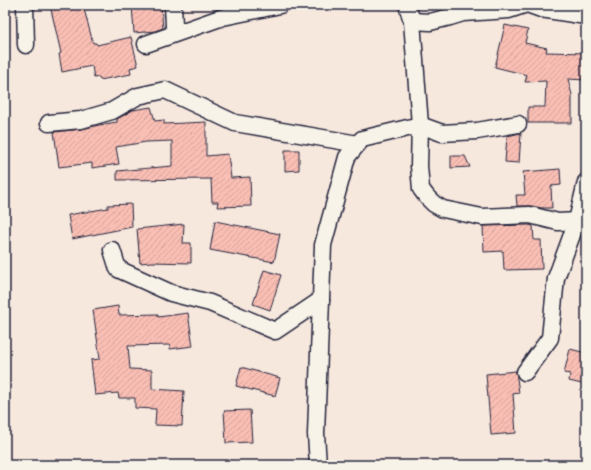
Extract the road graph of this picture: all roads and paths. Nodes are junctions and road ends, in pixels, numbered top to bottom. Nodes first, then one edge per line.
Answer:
1 (26, 5) edge
2 (173, 5) edge
3 (280, 5) edge
4 (407, 5) edge
5 (524, 5) edge
6 (530, 5) edge
7 (586, 16) edge
8 (412, 21) junction
9 (174, 26) dead end
10 (146, 44) dead end
11 (26, 45) dead end
12 (49, 123) dead end
13 (518, 124) dead end
14 (420, 125) junction
15 (358, 144) junction
16 (586, 182) edge
17 (581, 221) edge
18 (112, 250) dead end
19 (321, 300) junction
20 (525, 372) dead end
21 (318, 465) edge

1 - 11 street
2 - 9 street
3 - 10 street
4 - 8 street
5 - 8 street
6 - 7 street
8 - 14 street
12 - 15 street
13 - 14 street
14 - 15 street
14 - 17 street
15 - 19 street
16 - 17 street
17 - 20 street
18 - 19 street
19 - 21 street

